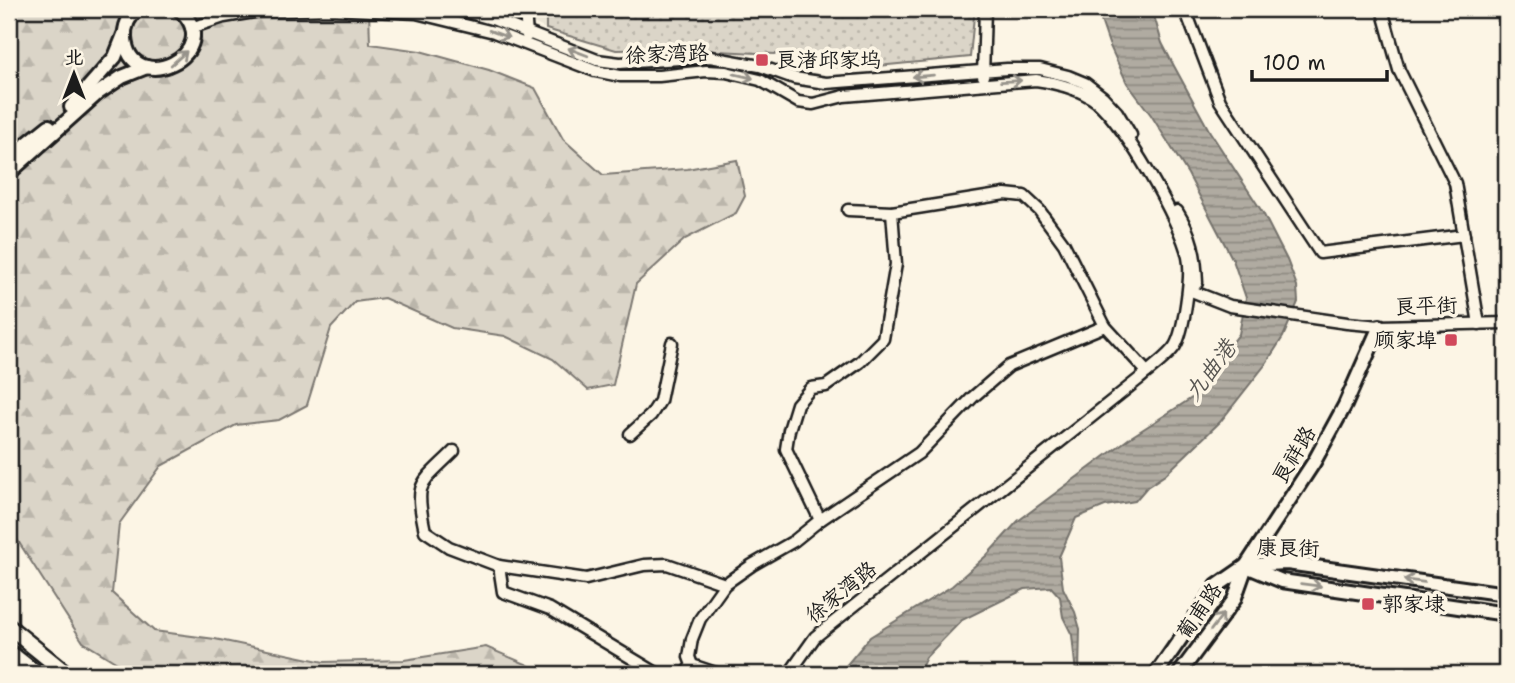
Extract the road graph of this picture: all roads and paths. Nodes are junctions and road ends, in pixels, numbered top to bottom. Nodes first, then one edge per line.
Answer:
1 (138, 9) edge
2 (178, 9) edge
3 (190, 9) edge
4 (204, 9) edge
5 (456, 9) edge
6 (525, 9) edge
7 (985, 9) edge
8 (1185, 9) edge
9 (1382, 9) edge
10 (125, 21) edge
11 (191, 27) junction
12 (527, 32) junction
13 (527, 45) junction
14 (147, 67) junction
15 (983, 71) junction
16 (982, 83) junction
17 (9, 158) edge
18 (9, 173) edge
19 (848, 210) dead end
20 (892, 212) junction
21 (1464, 235) junction
22 (1189, 290) junction
23 (1506, 323) edge
24 (1479, 324) junction
25 (1105, 326) junction
26 (1380, 326) junction
27 (672, 343) dead end
28 (1147, 372) junction
29 (630, 434) dead end
30 (454, 451) dead end
31 (820, 520) junction
32 (499, 566) junction
33 (1246, 566) junction
34 (725, 584) junction
35 (1217, 586) joint
36 (1506, 594) edge
37 (1506, 614) edge
38 (9, 627) edge
39 (9, 652) edge
40 (692, 666) junction
41 (37, 674) edge
42 (67, 674) edge
43 (658, 674) edge
44 (685, 674) edge
45 (719, 674) edge
46 (789, 674) edge
47 (1156, 674) edge
48 (1180, 674) edge

1 - 10 main road
2 - 11 main road
3 - 4 street
5 - 12 street, 徐家湾路
6 - 12 street
7 - 15 street
8 - 21 street
9 - 21 street
10 - 14 main road
10 - 17 main road
11 -> 13 street, 徐家湾路
14 -> 11 main road
12 - 13 street
15 -> 12 street, 徐家湾路
13 -> 16 street, 徐家湾路
14 - 18 main road
15 - 16 street
15 - 22 street, 徐家湾路
16 -> 22 street, 徐家湾路
19 - 20 street
20 - 25 street
20 - 31 street
21 - 24 street
22 - 26 street, 良平街
22 - 28 street, 徐家湾路
23 - 24 street, 良平街
24 - 26 street, 良平街
25 - 28 street
25 - 31 street
26 - 33 main road, 良祥路
27 - 29 street
28 - 46 street, 徐家湾路
30 - 32 street
31 - 34 street
32 - 34 street
32 - 43 street
33 - 35 main road, 良祥路
36 -> 33 main road, 康良街
33 -> 37 main road, 康良街
48 -> 33 main road, 葡甫路
34 - 40 street
35 - 47 main road, 葡甫路
38 - 42 highway
39 - 41 highway
40 - 44 street
40 - 45 street

